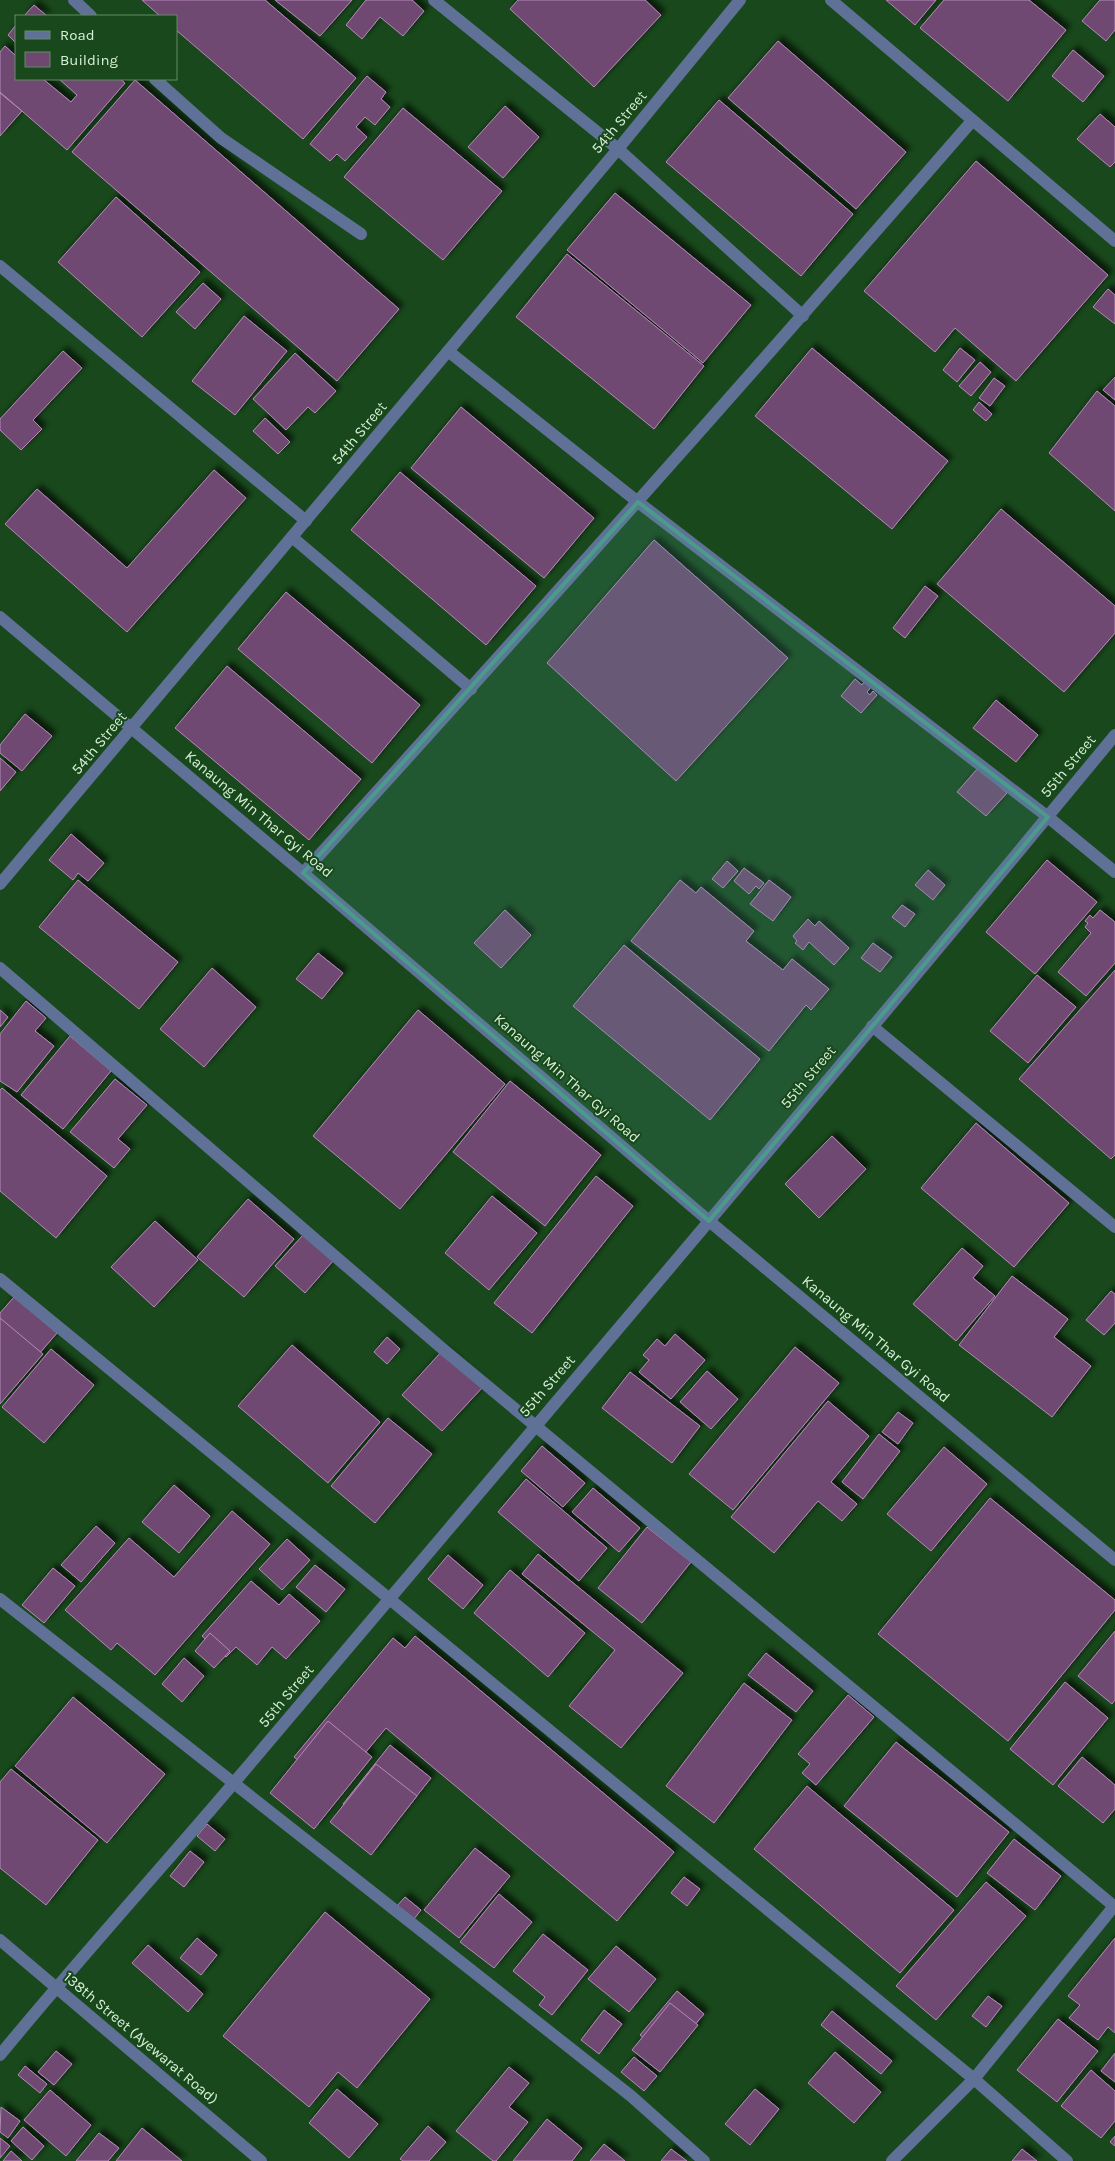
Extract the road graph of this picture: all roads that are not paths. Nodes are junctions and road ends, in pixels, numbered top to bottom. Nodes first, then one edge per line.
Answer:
1 (74, 0) edge
2 (434, 0) edge
3 (740, 0) edge
4 (831, 0) edge
5 (90, 15) edge
6 (157, 80) edge
7 (972, 122) junction
8 (618, 149) junction
9 (361, 234) dead end
10 (1115, 241) edge
11 (0, 266) edge
12 (803, 316) junction
13 (448, 351) junction
14 (638, 502) junction
15 (306, 521) junction
16 (292, 537) junction
17 (0, 617) edge
18 (471, 689) junction
19 (132, 728) junction
20 (1115, 735) edge
21 (1048, 817) junction
22 (303, 872) junction
23 (1115, 872) edge
24 (0, 884) edge
25 (0, 968) edge
26 (872, 1026) junction
27 (709, 1221) junction
28 (1115, 1227) edge
29 (0, 1278) edge
30 (534, 1426) junction
31 (1115, 1560) edge
32 (388, 1598) junction
33 (0, 1599) edge
34 (234, 1782) junction
35 (1115, 1906) edge
36 (0, 1940) edge
37 (55, 1988) junction
38 (0, 2054) edge
39 (974, 2079) junction
40 (260, 2161) edge
41 (704, 2161) edge
42 (892, 2161) edge
43 (1067, 2161) edge

1 - 5 street
2 - 8 street
3 - 8 street, 54th Street
4 - 7 street
6 - 9 street
7 - 10 street
7 - 12 street
8 - 12 street
8 - 13 street, 54th Street
11 - 15 street
12 - 14 street
13 - 14 street
13 - 15 street, 54th Street
14 - 18 street
14 - 21 street
15 - 16 street, 54th Street
16 - 18 street
16 - 19 street, 54th Street
17 - 19 street, Kanaung Min Thar Gyi Road
18 - 22 street
19 - 22 street, Kanaung Min Thar Gyi Road
19 - 24 street, 54th Street
20 - 21 street, 55th Street
21 - 23 street
21 - 26 street, 55th Street
22 - 27 street, Kanaung Min Thar Gyi Road
25 - 30 street
26 - 27 street, 55th Street
26 - 28 street
27 - 30 street, 55th Street
27 - 31 street, Kanaung Min Thar Gyi Road
29 - 32 street
30 - 32 street, 55th Street
30 - 35 street
32 - 34 street, 55th Street
32 - 39 street
33 - 34 street
34 - 37 street, 55th Street
34 - 41 street
35 - 39 street
36 - 37 street, 138th Street (Ayewarat Road)
37 - 38 street, 55th Street
37 - 40 street, 138th Street (Ayewarat Road)
39 - 42 street
39 - 43 street

